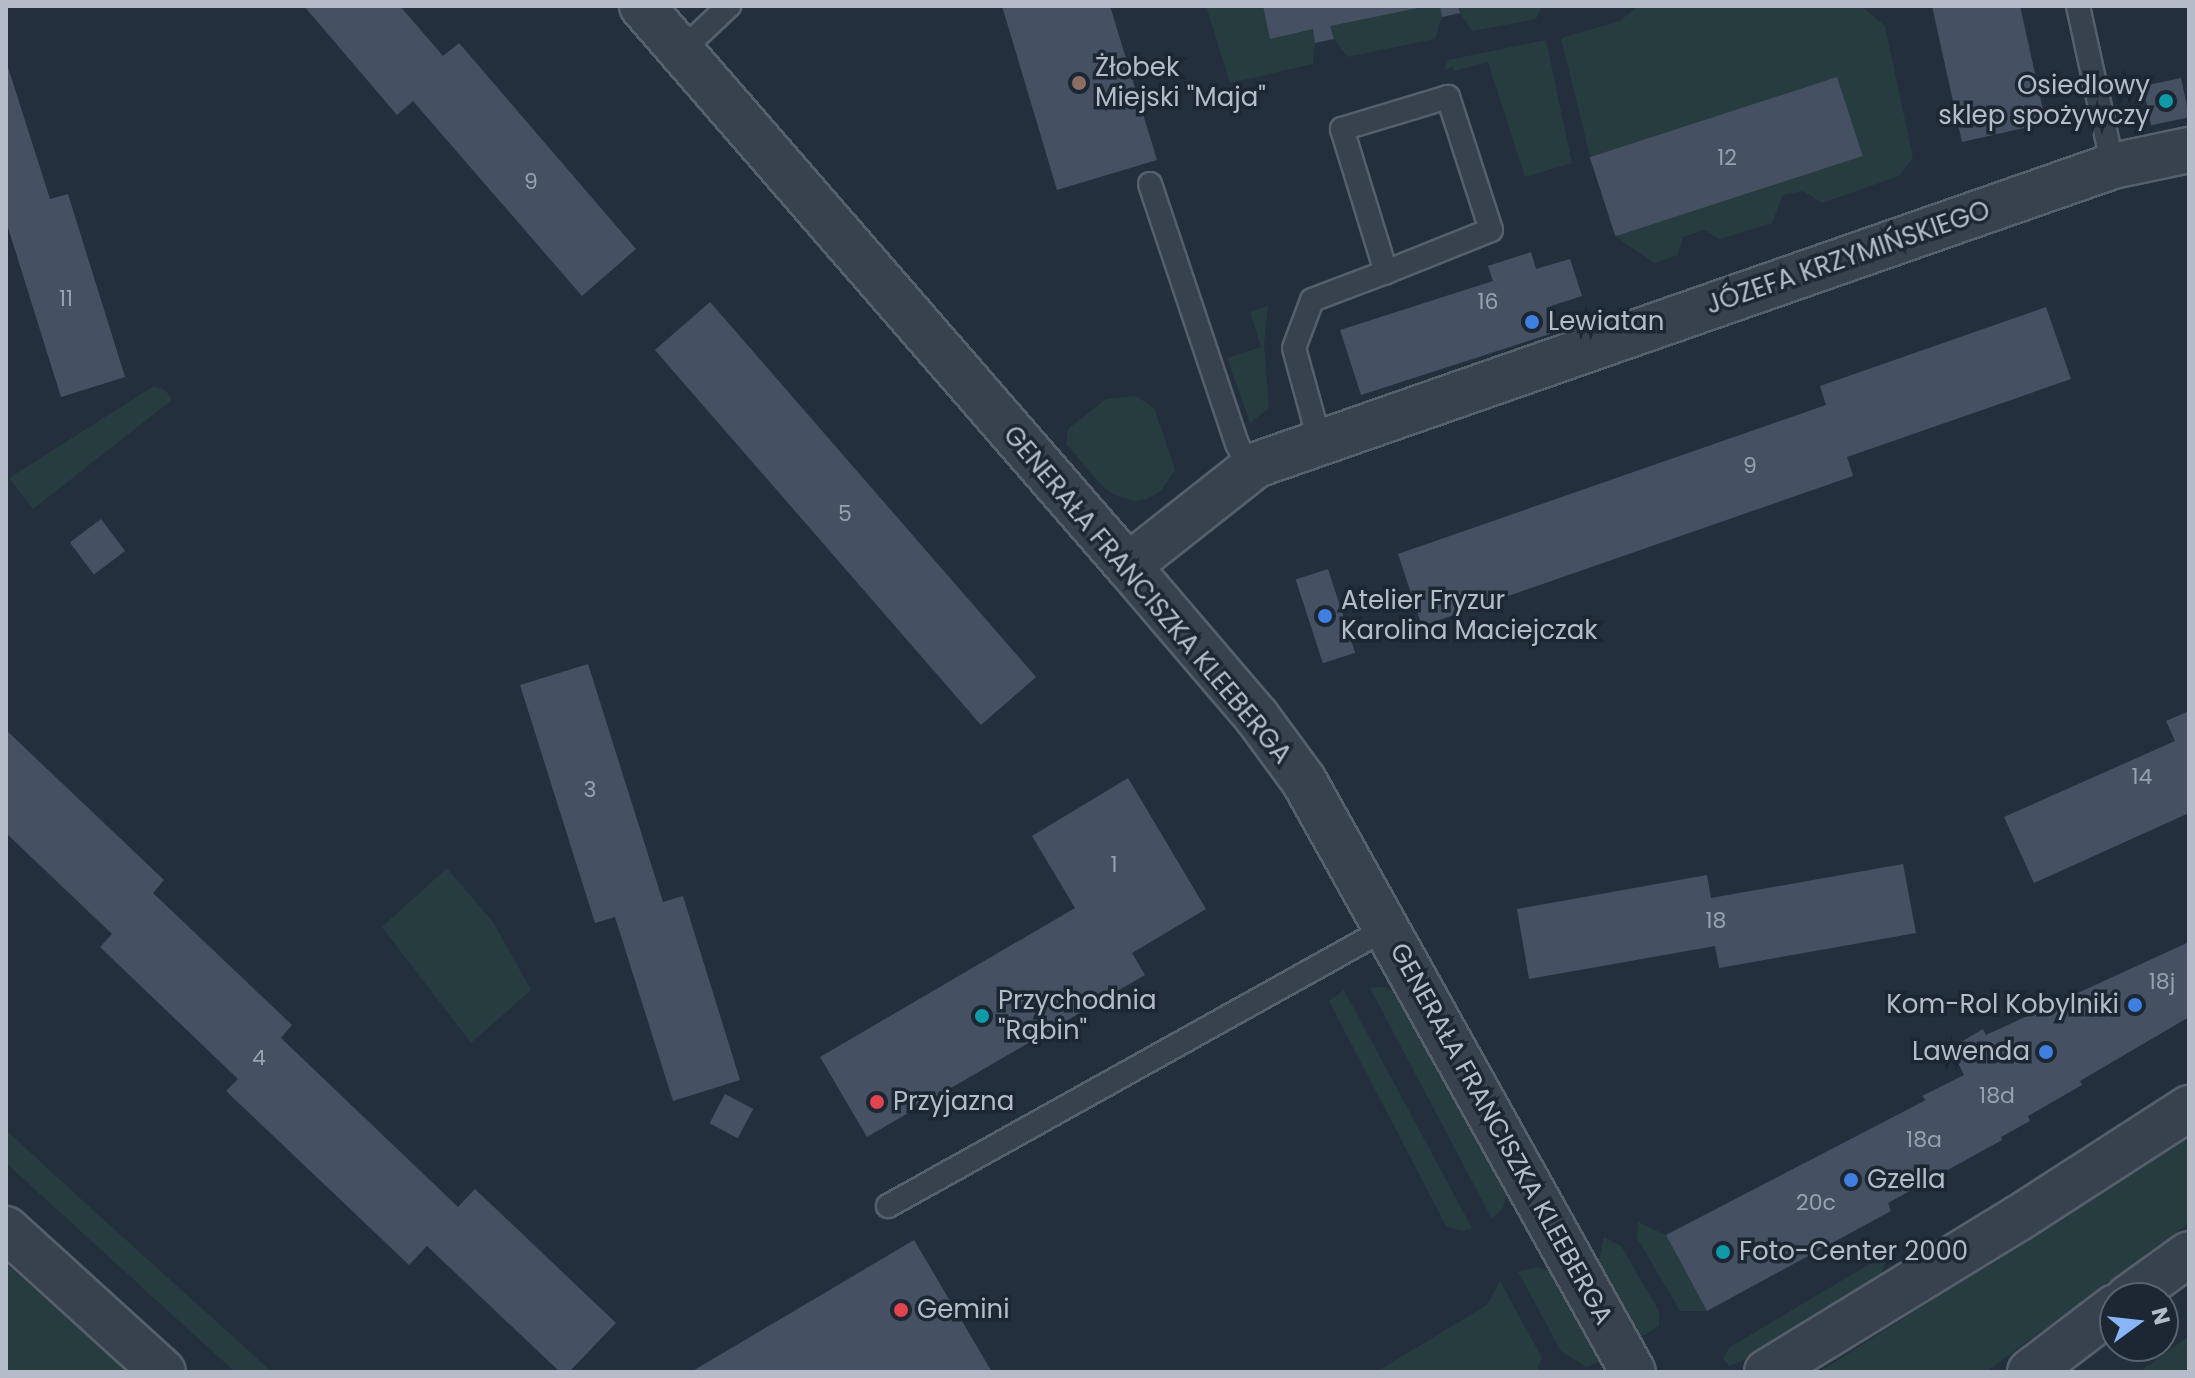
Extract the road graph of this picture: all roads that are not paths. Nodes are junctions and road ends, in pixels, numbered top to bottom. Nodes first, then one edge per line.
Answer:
1 (642, 6) edge
2 (729, 6) edge
3 (2078, 6) edge
4 (681, 51) junction
5 (2189, 150) edge
6 (2113, 166) junction
7 (1150, 184) dead end
8 (1386, 272) junction
9 (1320, 443) junction
10 (1251, 469) junction
11 (1128, 566) junction
12 (1387, 928) junction
13 (2189, 1108) edge
14 (888, 1206) dead end
15 (6, 1229) edge
16 (2189, 1254) edge
17 (2150, 1282) edge
18 (2099, 1319) edge
19 (163, 1372) edge
20 (1633, 1372) edge
21 (1767, 1372) edge
22 (2030, 1372) edge

1 - 4 street, GENERAŁA FRANCISZKA KLEEBERGA
2 - 4 lane
3 - 6 lane
4 - 11 street, GENERAŁA FRANCISZKA KLEEBERGA
5 - 6 street, JÓZEFA KRZYMIŃSKIEGO
6 - 9 street, JÓZEFA KRZYMIŃSKIEGO
7 - 10 lane
8 - 8 lane
8 - 9 lane
9 - 10 street, JÓZEFA KRZYMIŃSKIEGO
10 - 11 street, JÓZEFA KRZYMIŃSKIEGO
11 - 12 street, GENERAŁA FRANCISZKA KLEEBERGA
12 - 14 lane
12 - 20 street, GENERAŁA FRANCISZKA KLEEBERGA
13 - 21 street
15 - 19 street
16 - 17 street
18 - 22 street

